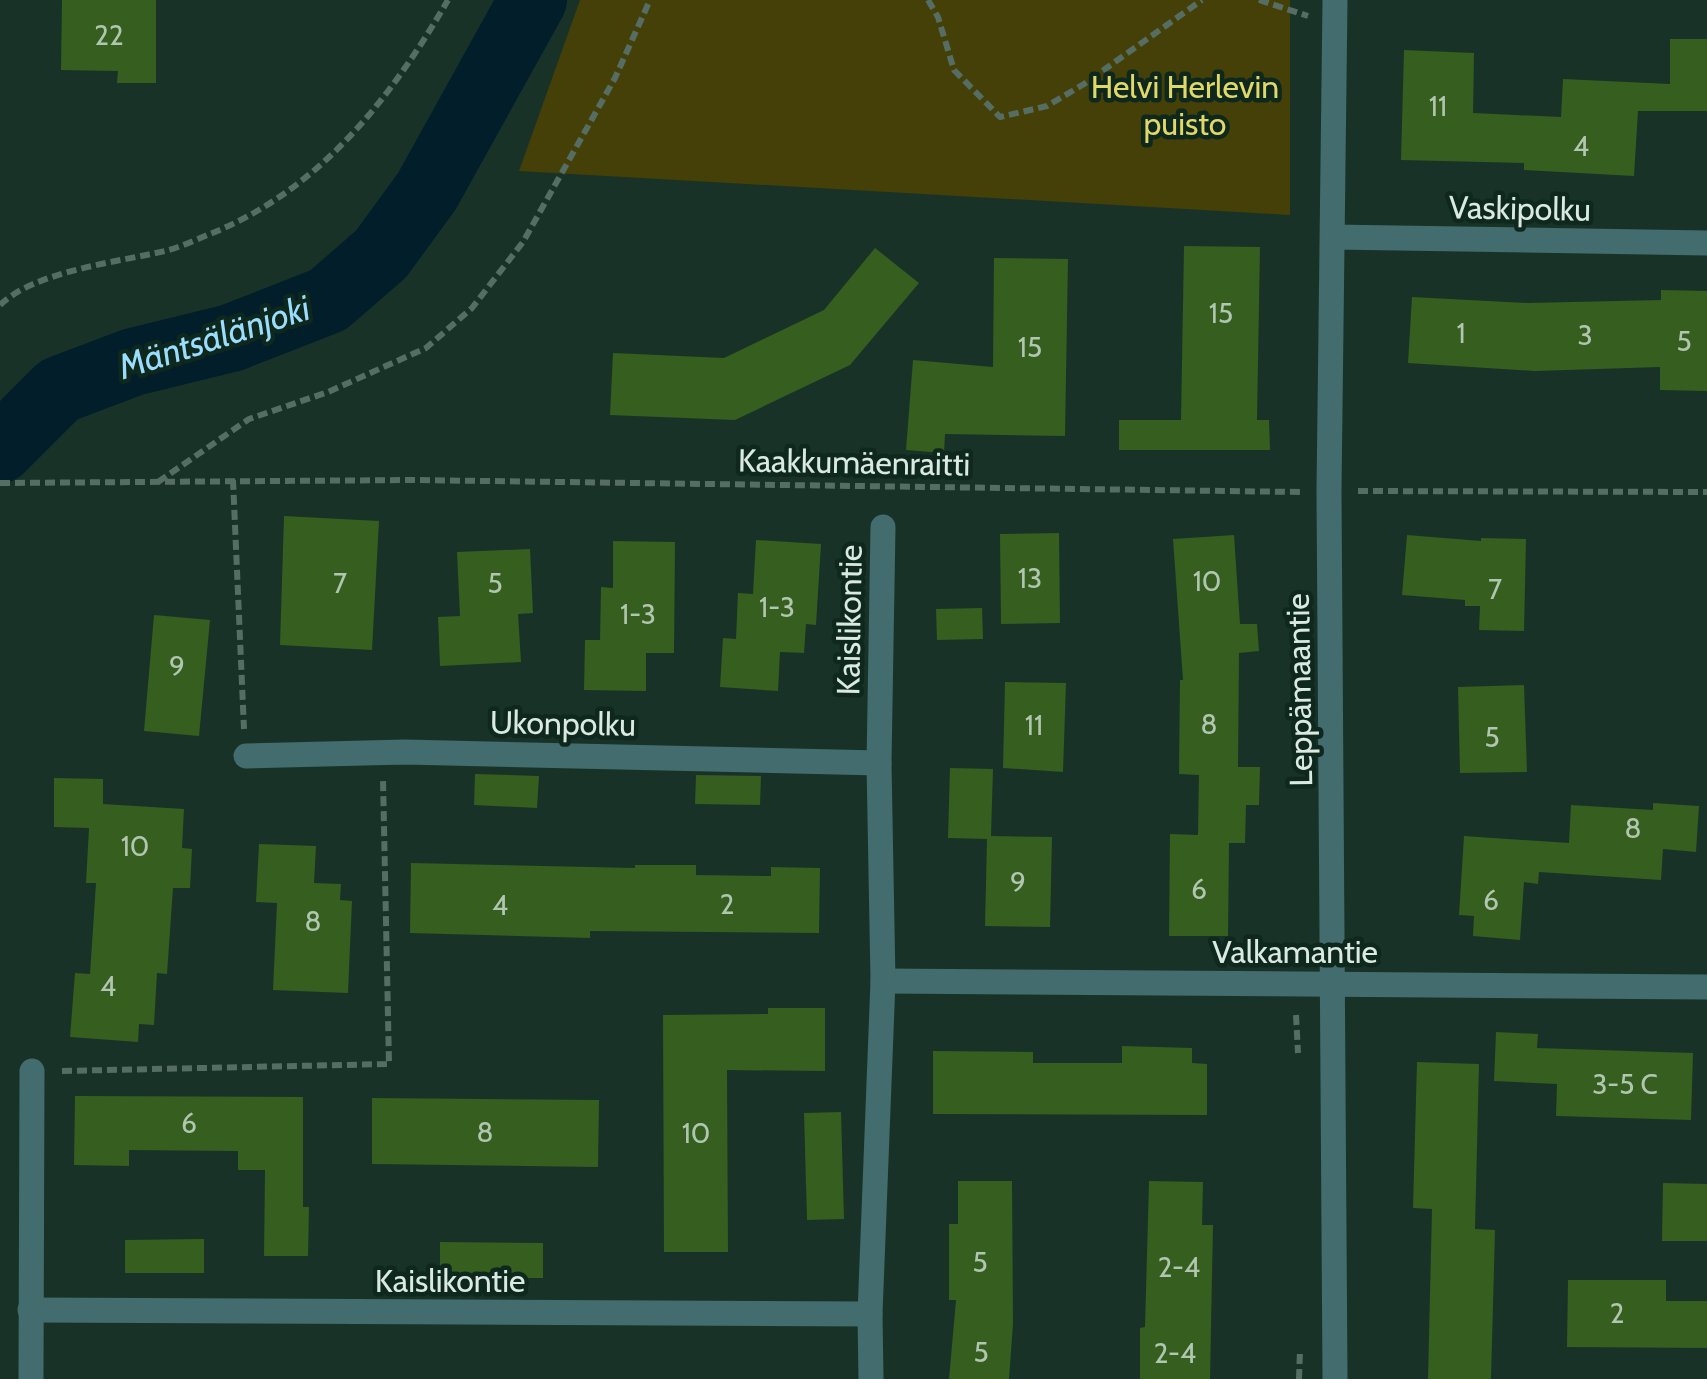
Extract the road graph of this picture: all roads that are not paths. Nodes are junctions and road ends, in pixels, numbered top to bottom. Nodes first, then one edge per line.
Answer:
1 (1335, 0) edge
2 (1332, 237) junction
3 (1707, 243) edge
4 (882, 527) dead end
5 (246, 756) road end
6 (879, 763) junction
7 (882, 981) junction
8 (1334, 982) junction
9 (1707, 987) edge
10 (32, 1072) road end
11 (30, 1310) junction
12 (870, 1314) junction
13 (32, 1379) edge
14 (871, 1379) edge
15 (1335, 1379) edge

1 - 2 street, Leppämaantie
2 - 3 street, Vaskipolku
2 - 8 street, Leppämaantie
4 - 6 street, Kaislikontie
5 - 6 street, Ukonpolku
6 - 7 street, Kaislikontie
7 - 8 street, Valkamantie
7 - 12 street, Kaislikontie
8 - 9 street, Valkamantie
8 - 15 street, Leppämaantie
10 - 11 street
11 - 12 street, Kaislikontie
11 - 13 street
12 - 14 street, Kaislikontie

